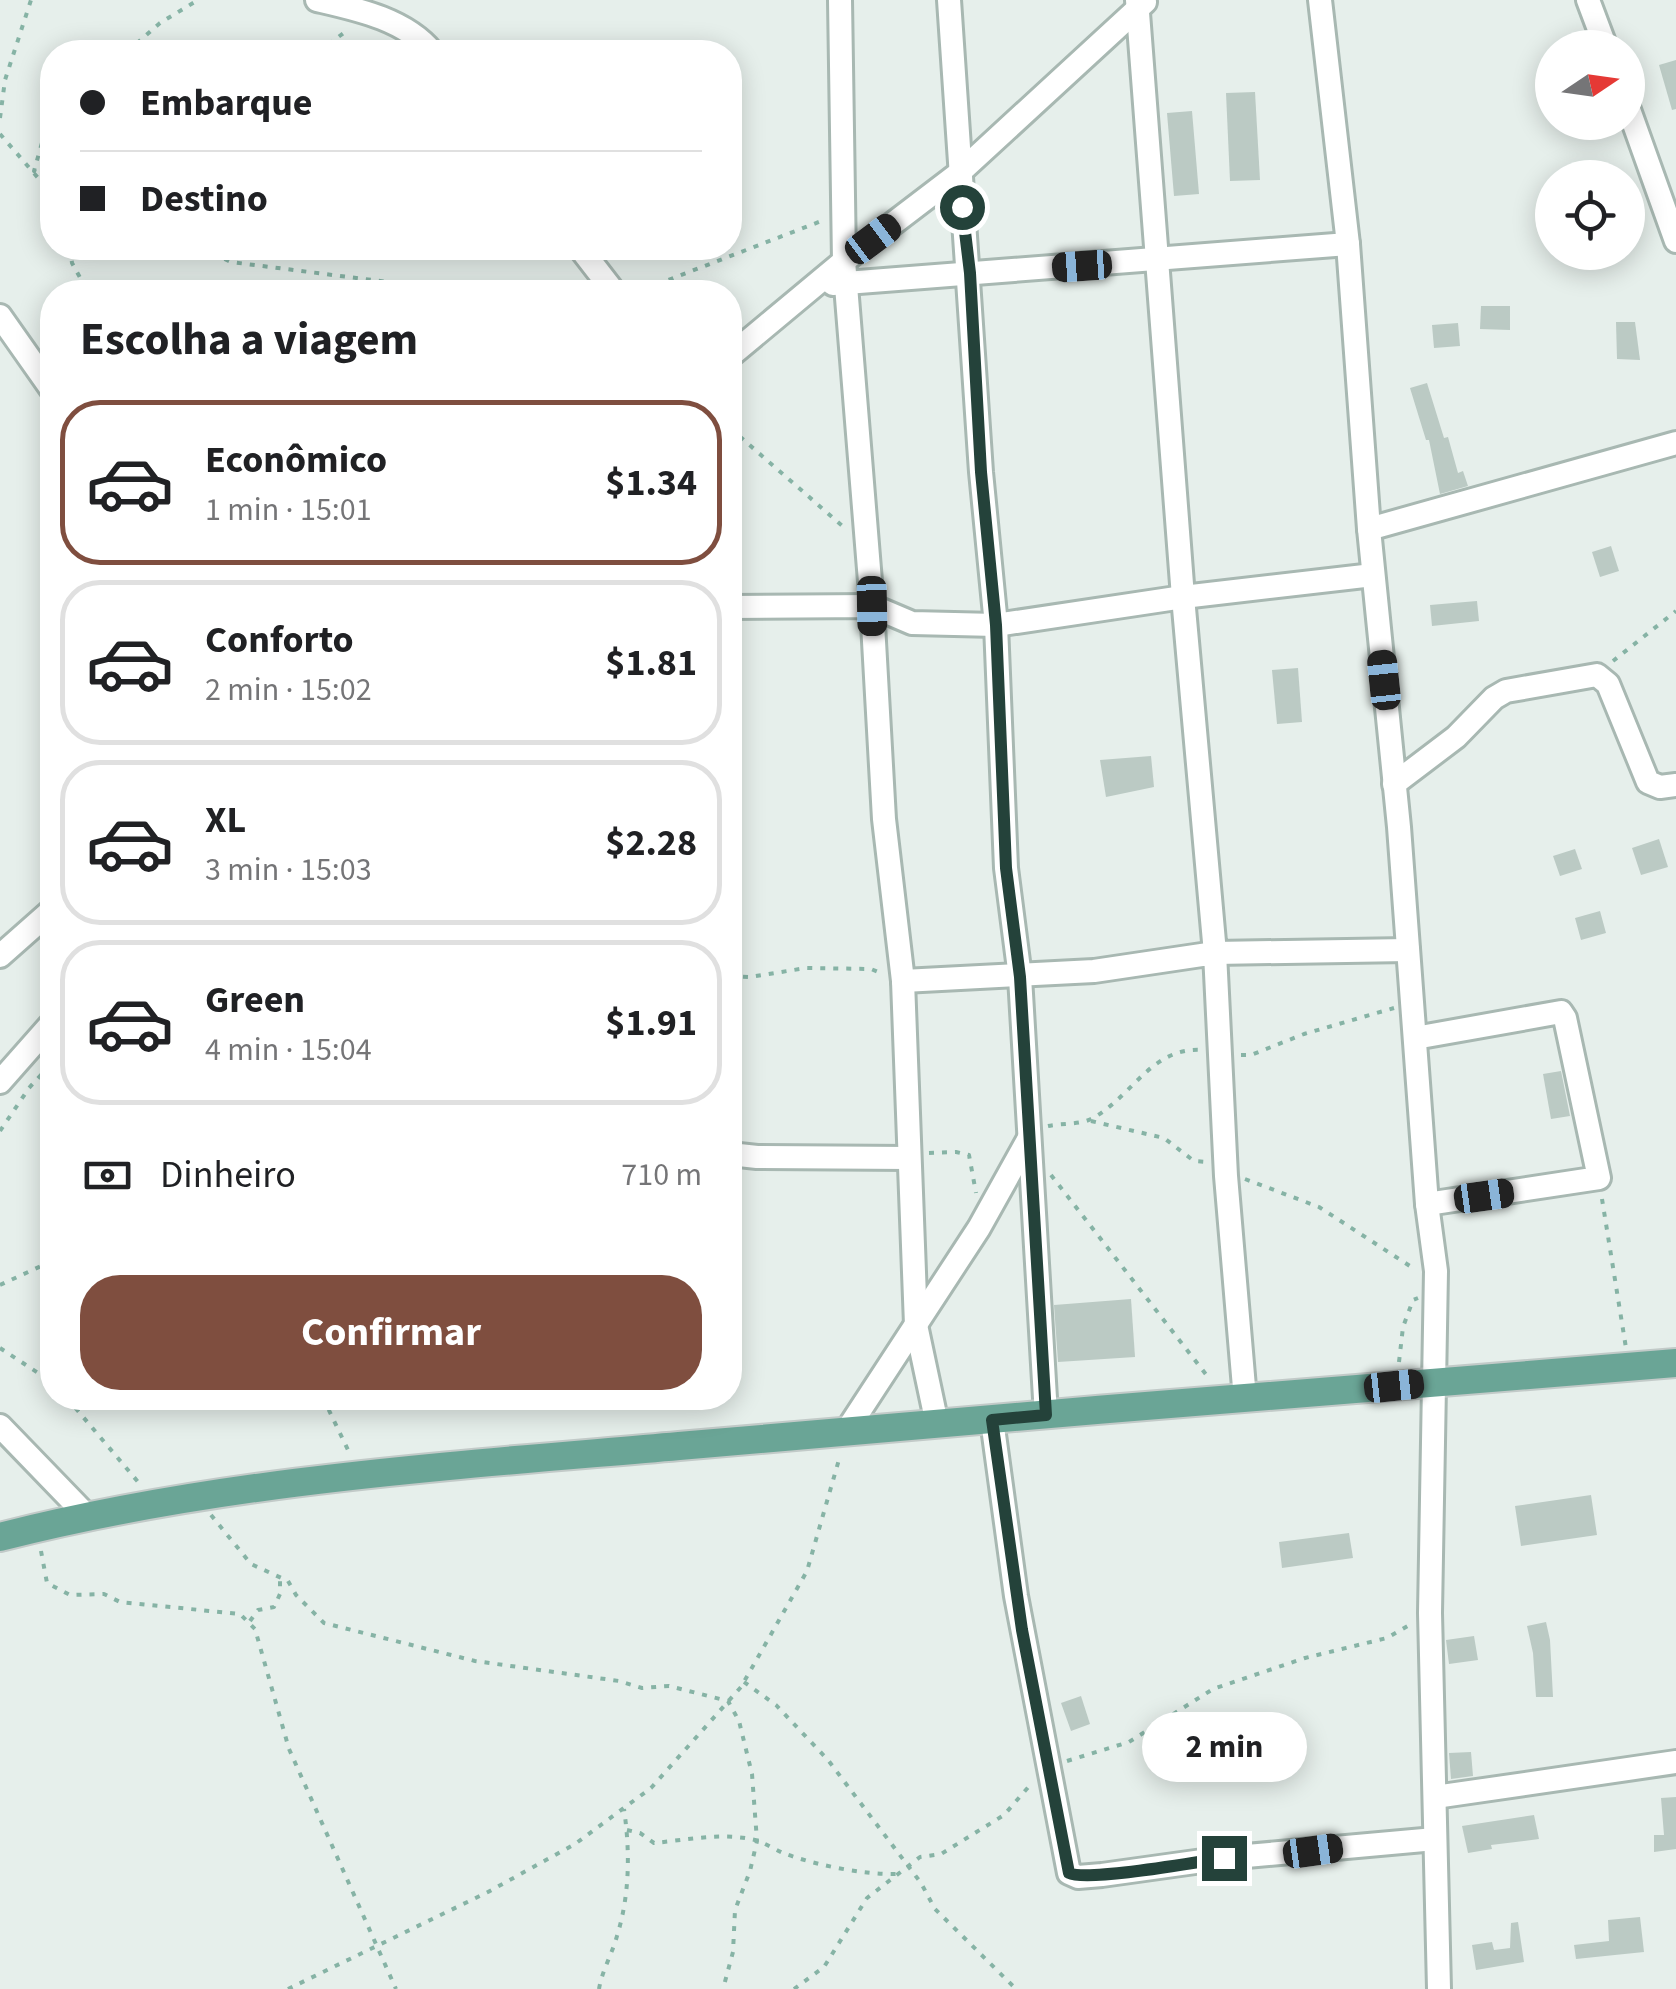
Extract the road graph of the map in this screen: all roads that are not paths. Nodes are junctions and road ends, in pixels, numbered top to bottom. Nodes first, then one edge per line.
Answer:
1 (316, 0) edge
2 (840, 0) edge
3 (949, 0) edge
4 (1320, 0) edge
5 (1588, 0) edge
6 (1141, 2) edge
7 (1599, 30) edge
8 (419, 40) edge
9 (1640, 140) edge
10 (958, 174) junction
11 (1676, 241) edge
12 (1348, 244) junction
13 (589, 260) edge
14 (1156, 261) junction
15 (845, 272) junction
16 (970, 273) junction
17 (605, 280) edge
18 (0, 316) edge
19 (742, 346) edge
20 (40, 373) edge
21 (1676, 443) edge
22 (1369, 529) junction
23 (1373, 576) junction
24 (1183, 597) junction
25 (872, 606) junction
26 (742, 607) edge
27 (912, 623) junction
28 (996, 625) junction
29 (873, 652) junction
30 (1394, 784) junction
31 (1676, 784) edge
32 (40, 921) edge
33 (1408, 950) junction
34 (1215, 954) junction
35 (0, 956) edge
36 (1020, 977) junction
37 (904, 981) junction
38 (40, 1036) edge
39 (1415, 1038) junction
40 (5, 1078) edge
41 (0, 1100) edge
42 (1030, 1143) junction
43 (742, 1154) edge
44 (910, 1158) junction
45 (1428, 1204) junction
46 (916, 1324) junction
47 (1676, 1364) edge
48 (1435, 1382) junction
49 (1236, 1400) junction
50 (1046, 1415) junction
51 (992, 1420) junction
52 (937, 1424) junction
53 (0, 1426) edge
54 (847, 1430) junction
55 (87, 1516) junction
56 (0, 1537) edge
57 (1676, 1762) edge
58 (1435, 1797) junction
59 (1435, 1839) junction
60 (1439, 1989) edge

1 - 8 street
2 - 15 street
3 - 10 street
4 - 12 street
5 - 7 street
6 - 10 street
6 - 14 street
9 - 11 street
10 - 15 street
10 - 16 street
12 - 14 street
12 - 22 street
13 - 17 street
14 - 16 street
14 - 24 street
15 - 16 street
15 - 19 street
15 - 25 street
16 - 28 street
18 - 20 street
21 - 22 street
22 - 23 street
23 - 24 street
23 - 30 street
24 - 28 street
24 - 34 street
25 - 26 street
25 - 27 street
25 - 29 street
27 - 28 street
27 - 29 street
28 - 36 street
29 - 37 street
30 - 31 street
30 - 33 street
32 - 35 street
33 - 34 street
33 - 39 street
34 - 36 street
34 - 49 street
36 - 37 street
36 - 42 street
37 - 44 street
38 - 40 street
39 - 45 street
39 - 45 street
40 - 41 street
42 - 46 street
42 - 50 street
43 - 44 street
44 - 46 street
45 - 48 street
46 - 52 street
46 - 54 street
47 - 48 main road
48 - 49 main road
48 - 58 street
49 - 50 main road
50 - 51 main road
51 - 52 main road
51 - 59 street
52 - 54 main road
53 - 55 street
54 - 55 main road
55 - 56 main road
57 - 58 street
58 - 59 street
59 - 60 street

